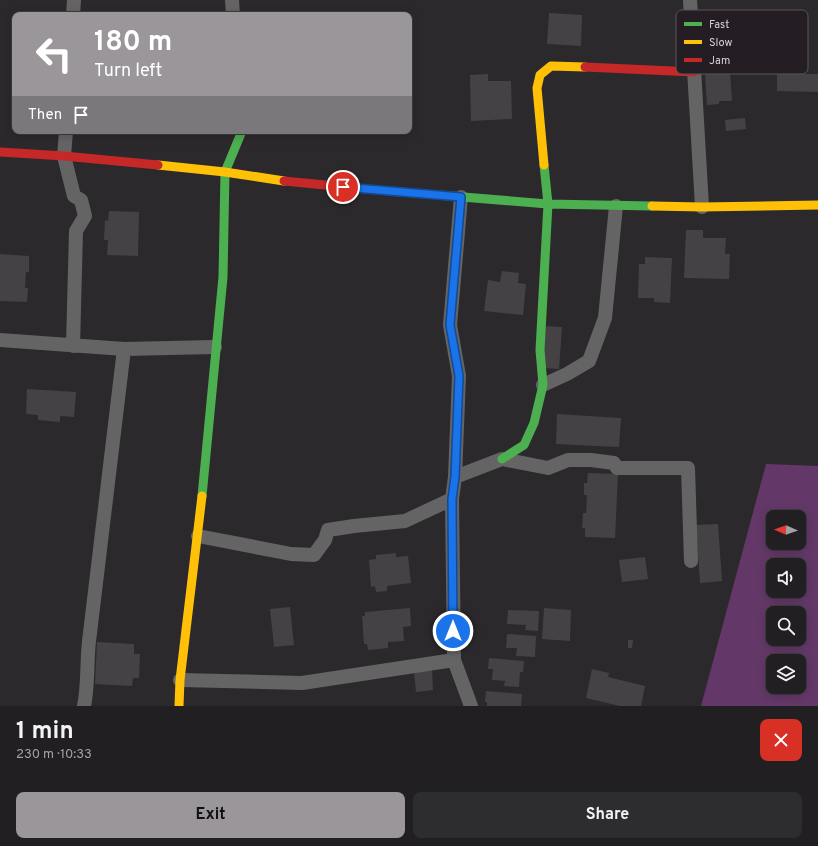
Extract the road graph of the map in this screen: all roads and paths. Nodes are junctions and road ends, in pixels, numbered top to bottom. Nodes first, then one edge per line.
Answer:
1 (74, 0) edge
2 (232, 0) edge
3 (690, 0) edge
4 (691, 10) edge
5 (73, 12) edge
6 (233, 12) edge
7 (676, 71) edge
8 (694, 74) edge
9 (66, 134) edge
10 (241, 134) edge
11 (0, 152) edge
12 (64, 156) junction
13 (225, 172) junction
14 (461, 197) junction
15 (548, 204) junction
16 (818, 205) edge
17 (616, 206) junction
18 (702, 207) junction
19 (0, 340) edge
20 (73, 346) junction
21 (215, 347) junction
22 (124, 349) junction
23 (543, 385) junction
24 (502, 459) junction
25 (455, 477) junction
26 (452, 499) junction
27 (198, 536) junction
28 (691, 561) dead end
29 (454, 660) junction
30 (180, 680) junction
31 (84, 706) edge
32 (179, 706) edge
33 (471, 706) edge

1 - 5 street
2 - 6 street
3 - 4 street
7 - 15 street
8 - 18 street
9 - 12 street
10 - 13 street
11 - 12 street
12 - 13 street
12 - 20 street
13 - 14 street
13 - 21 street
14 - 15 street
14 - 25 street
15 - 17 street
15 - 23 street
16 - 18 street
17 - 18 street
17 - 23 street
19 - 20 street
20 - 22 street
21 - 22 street
21 - 27 street
22 - 31 street
23 - 24 street
24 - 25 street
24 - 28 street
25 - 26 street
26 - 27 street
26 - 29 street
27 - 30 street
29 - 30 street
29 - 33 street
30 - 32 street

